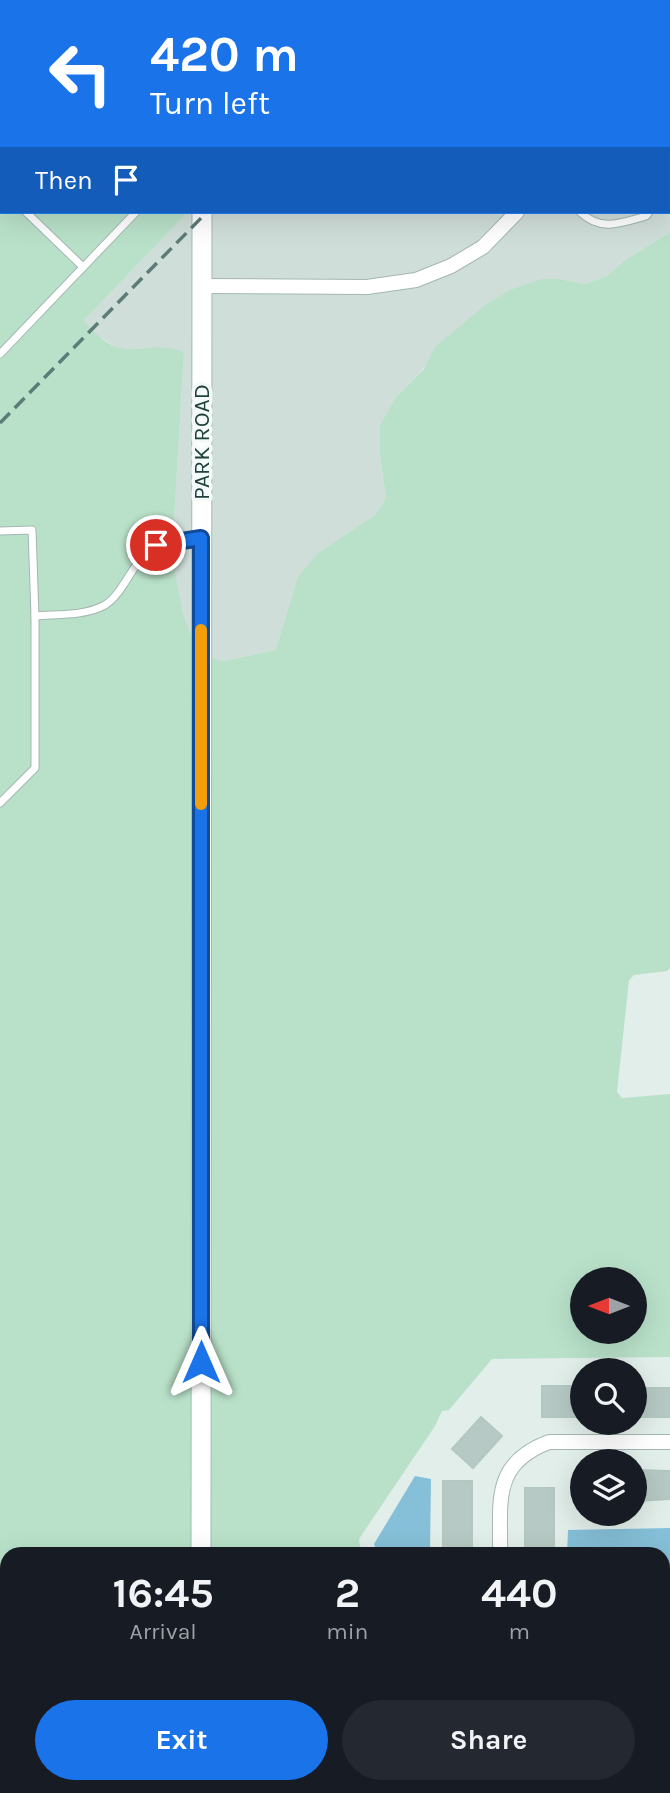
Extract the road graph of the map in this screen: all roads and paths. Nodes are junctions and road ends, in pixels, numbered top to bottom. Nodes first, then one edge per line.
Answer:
1 (28, 214) edge
2 (134, 214) edge
3 (202, 214) edge
4 (515, 214) edge
5 (582, 214) edge
6 (648, 214) edge
7 (83, 267) junction
8 (201, 286) junction
9 (0, 354) edge
10 (0, 531) edge
11 (201, 538) junction
12 (35, 616) junction
13 (0, 803) edge
14 (670, 1442) edge
15 (201, 1547) edge
16 (500, 1547) edge

1 - 7 lane
2 - 7 lane
3 - 8 street, PARK ROAD
4 - 8 street
5 - 6 lane
7 - 9 lane
8 - 11 street, PARK ROAD
10 - 12 lane
11 - 12 lane
11 - 15 street, PARK ROAD
12 - 13 lane
14 - 16 street

